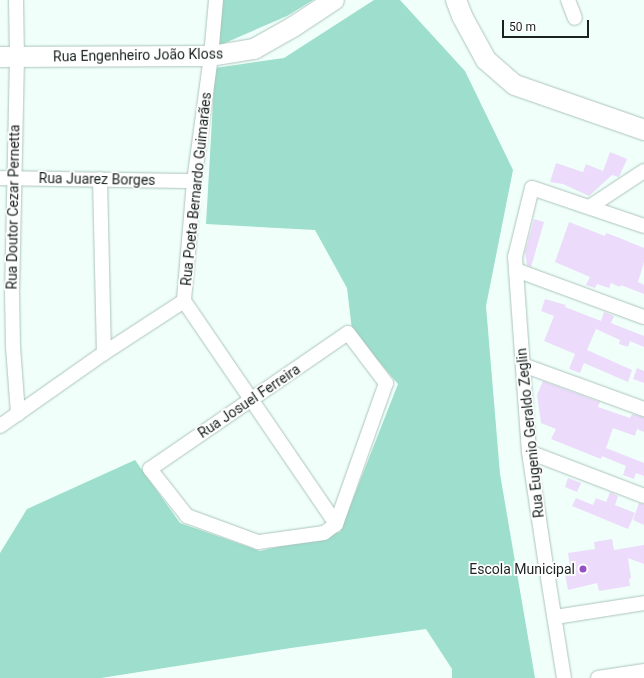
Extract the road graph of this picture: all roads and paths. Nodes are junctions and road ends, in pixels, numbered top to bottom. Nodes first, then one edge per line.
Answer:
1 (16, 0) edge
2 (216, 0) edge
3 (334, 0) edge
4 (456, 0) edge
5 (568, 0) edge
6 (575, 18) dead end
7 (211, 56) junction
8 (8, 57) edge
9 (644, 130) edge
10 (644, 171) edge
11 (7, 178) edge
12 (100, 179) junction
13 (194, 181) junction
14 (590, 206) junction
15 (644, 226) edge
16 (516, 270) junction
17 (6, 290) edge
18 (184, 301) junction
19 (644, 317) edge
20 (104, 353) junction
21 (523, 365) junction
22 (250, 400) junction
23 (644, 410) edge
24 (18, 414) junction
25 (0, 426) edge
26 (530, 452) junction
27 (644, 496) edge
28 (336, 524) junction
29 (644, 603) edge
30 (555, 617) junction
31 (644, 671) edge
32 (564, 678) edge
33 (598, 678) edge

1 - 8 street, Rua Doutor Cezar Pernetta
2 - 7 street, Rua Poeta Bernardo Guimarães
3 - 7 street, Rua Engenheiro João Kloss
4 - 9 street
5 - 6 street
7 - 8 street, Rua Engenheiro João Kloss
7 - 13 street, Rua Poeta Bernardo Guimarães
8 - 11 street, Rua Doutor Cezar Pernetta
10 - 14 street
11 - 12 street, Rua Juarez Borges
11 - 17 street, Rua Doutor Cezar Pernetta
12 - 13 street, Rua Juarez Borges
12 - 20 street
13 - 18 street, Rua Poeta Bernardo Guimarães
14 - 15 street
14 - 16 street, Rua Eugenio Geraldo Zeglin
16 - 19 street
16 - 21 street, Rua Eugenio Geraldo Zeglin
17 - 24 street, Rua Doutor Cezar Pernetta
18 - 20 street
18 - 22 street, Rua Poeta Bernardo Guimarães
20 - 24 street
21 - 23 street
21 - 26 street, Rua Eugenio Geraldo Zeglin
22 - 28 street, Rua Poeta Bernardo Guimarães
22 - 28 street, Rua Josuel Ferreira
22 - 28 street, Rua Josuel Ferreira
24 - 25 street
26 - 27 street
26 - 30 street, Rua Eugenio Geraldo Zeglin
29 - 30 street
30 - 32 street, Rua Eugenio Geraldo Zeglin
31 - 33 street

